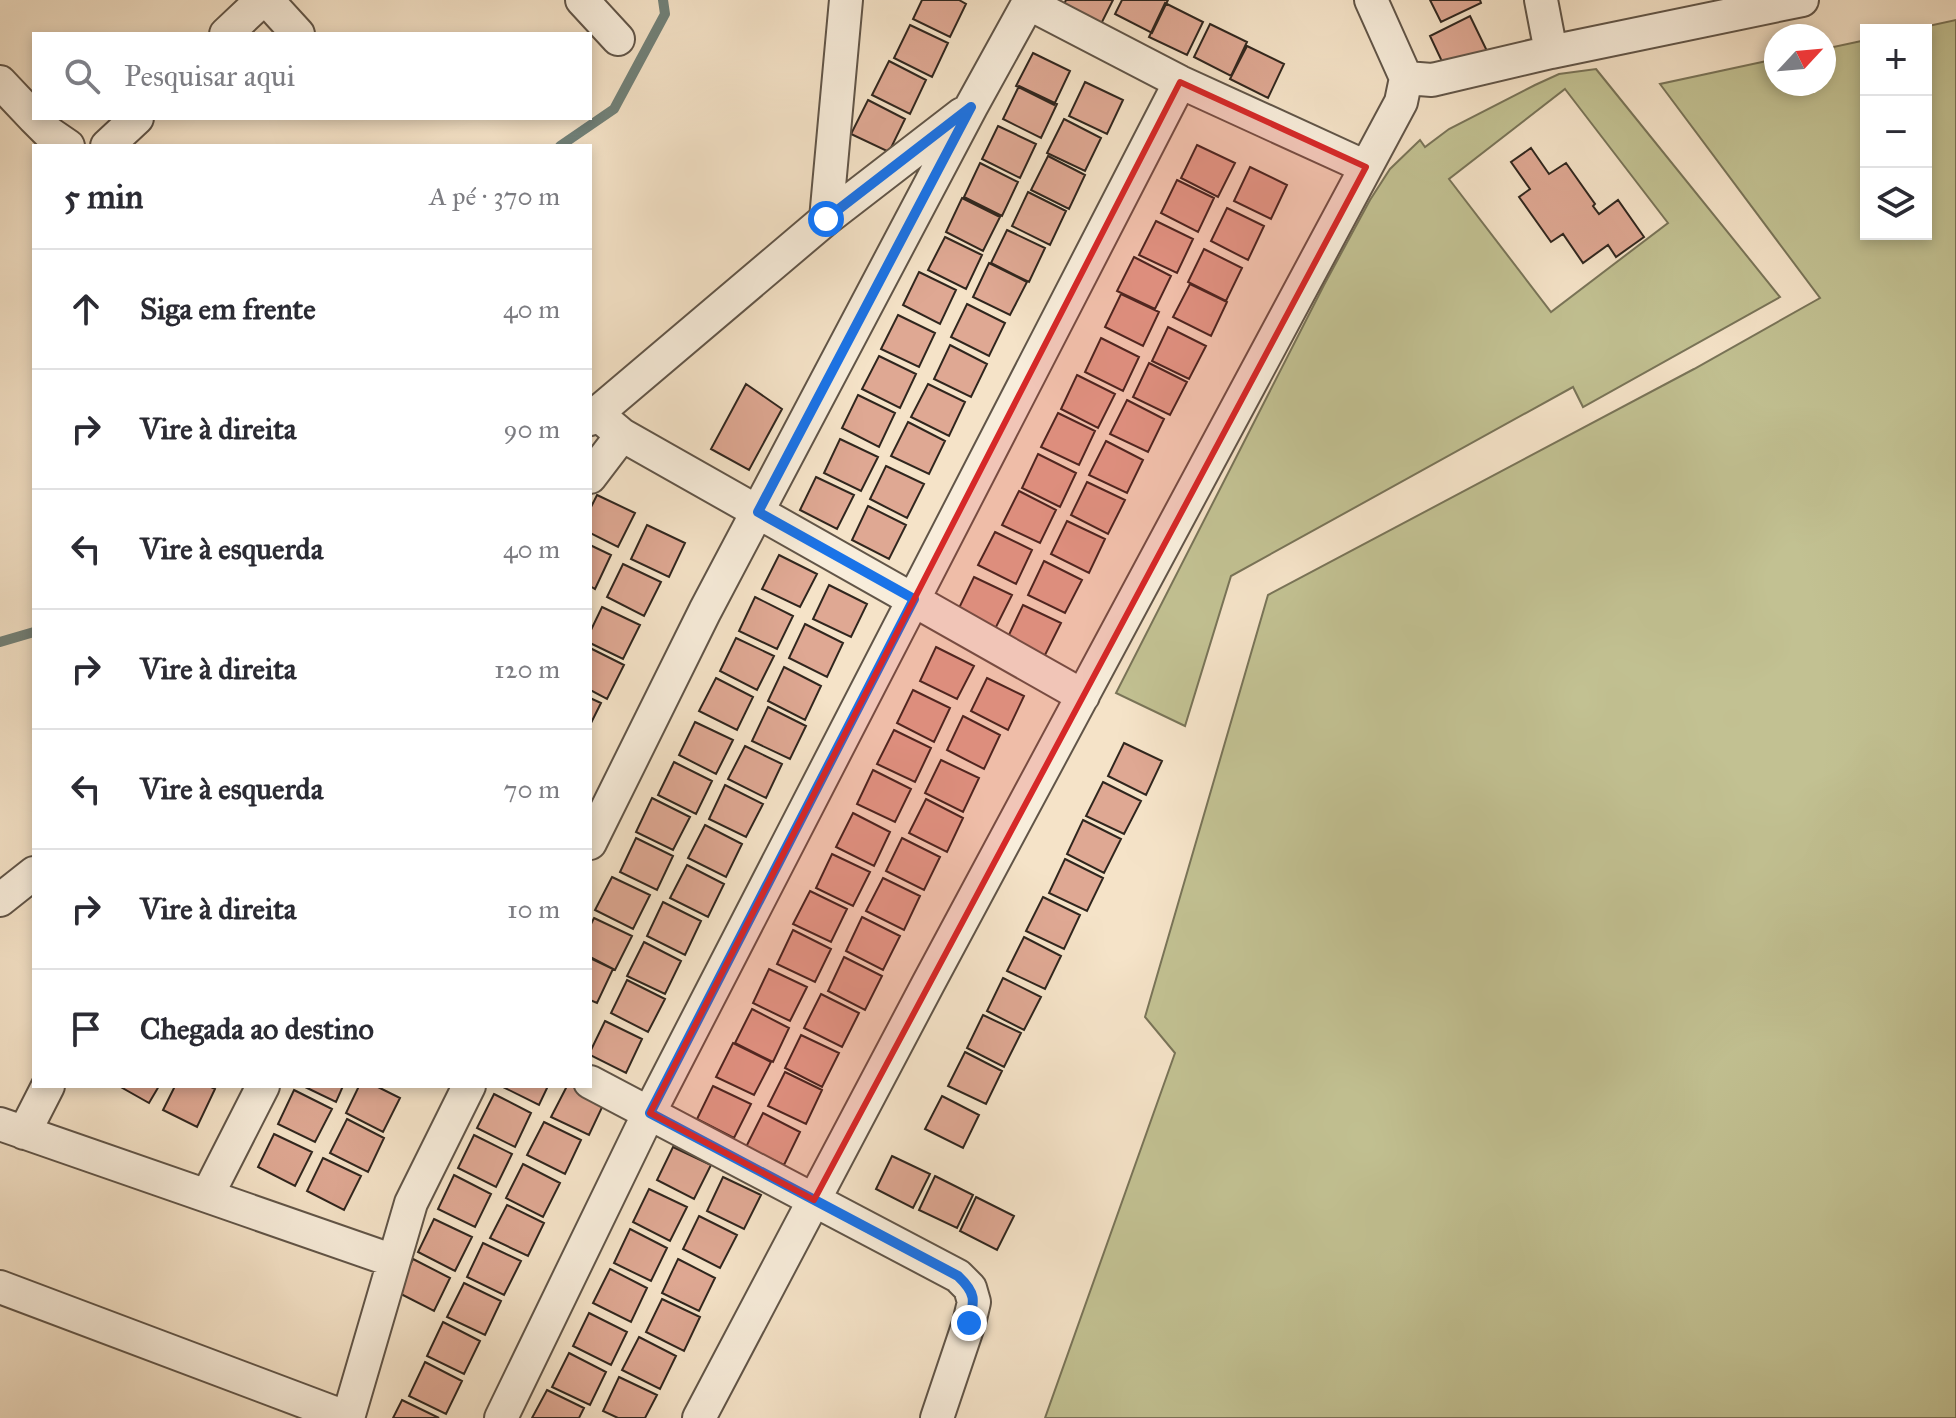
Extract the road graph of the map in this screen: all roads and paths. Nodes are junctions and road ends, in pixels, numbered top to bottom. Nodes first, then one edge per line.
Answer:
1 (265, 0) edge
2 (582, 0) edge
3 (846, 0) edge
4 (1371, 0) edge
5 (1541, 0) edge
6 (1802, 0) edge
7 (1029, 1) edge
8 (228, 32) edge
9 (296, 32) edge
10 (618, 39) dead end
11 (1551, 52) junction
12 (1406, 78) junction
13 (0, 82) edge
14 (1180, 82) junction
15 (971, 107) junction
16 (32, 116) edge
17 (36, 120) edge
18 (135, 120) edge
19 (65, 144) edge
20 (109, 144) edge
21 (1366, 167) junction
22 (826, 219) junction
23 (593, 416) edge
24 (622, 435) junction
25 (592, 474) edge
26 (758, 512) junction
27 (914, 599) junction
28 (1083, 696) junction
29 (592, 839) edge
30 (32, 875) edge
31 (0, 900) edge
32 (592, 1083) edge
33 (46, 1088) edge
34 (262, 1088) edge
35 (468, 1088) edge
36 (650, 1113) junction
37 (12, 1129) edge
38 (207, 1196) junction
39 (814, 1200) junction
40 (394, 1261) junction
41 (0, 1287) edge
42 (348, 1418) edge
43 (501, 1418) edge
44 (699, 1418) edge
45 (937, 1418) edge

1 - 8 street
1 - 9 street
2 - 10 street
3 - 22 street
4 - 12 street
5 - 11 street
6 - 11 street
7 - 14 street
7 - 15 street
11 - 12 street
12 - 21 street
13 - 16 street
14 - 21 street
14 - 27 street
15 - 22 street
15 - 26 street
17 - 19 street
18 - 20 street
21 - 28 street
22 - 23 street
23 - 24 street
24 - 25 street
24 - 26 street
26 - 27 street
26 - 29 street
27 - 28 street
27 - 36 street
28 - 39 street
30 - 31 street
32 - 36 street
33 - 37 street
34 - 38 street
35 - 40 street
36 - 39 street
36 - 43 street
37 - 38 street
38 - 40 street
39 - 44 street
39 - 45 street
40 - 42 street
41 - 42 street

